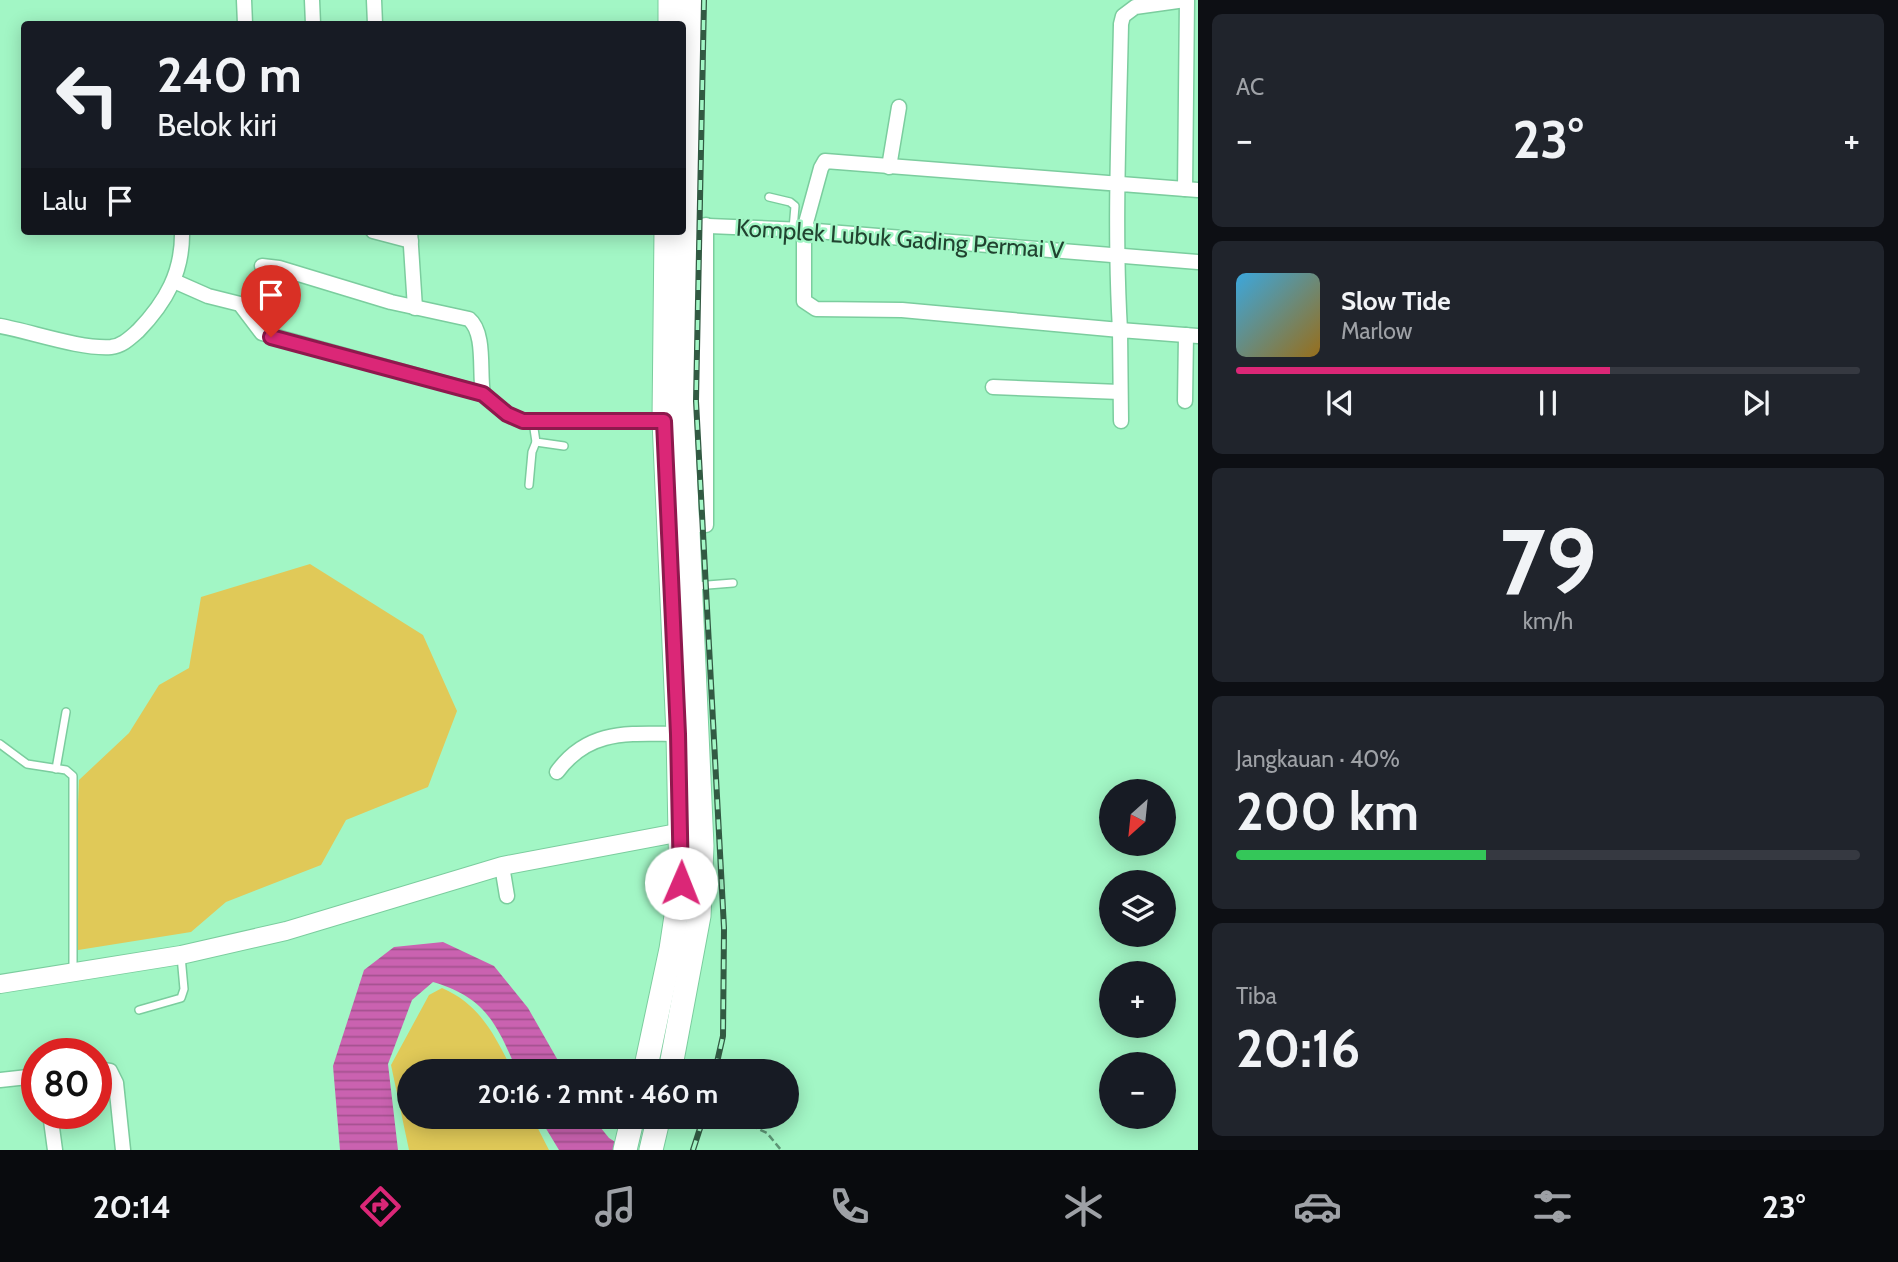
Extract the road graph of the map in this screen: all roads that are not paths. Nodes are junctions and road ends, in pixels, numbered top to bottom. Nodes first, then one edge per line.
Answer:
1 (244, 0) edge
2 (312, 0) edge
3 (374, 0) edge
4 (670, 0) edge
5 (690, 0) edge
6 (1186, 0) edge
7 (245, 21) edge
8 (313, 21) edge
9 (375, 21) edge
10 (670, 21) edge
11 (899, 107) dead end
12 (1192, 123) edge
13 (889, 167) junction
14 (686, 182) edge
15 (1117, 185) junction
16 (1192, 189) edge
17 (769, 197) dead end
18 (686, 227) edge
19 (798, 230) junction
20 (182, 235) edge
21 (684, 235) edge
22 (685, 235) edge
23 (686, 235) edge
24 (411, 236) edge
25 (1115, 255) junction
26 (1198, 262) edge
27 (262, 266) dead end
28 (174, 281) junction
29 (415, 308) junction
30 (0, 326) edge
31 (1120, 330) junction
32 (1192, 335) edge
33 (993, 387) dead end
34 (1120, 393) junction
35 (483, 394) junction
36 (1185, 401) dead end
37 (664, 421) junction
38 (1121, 421) dead end
39 (534, 422) junction
40 (536, 442) junction
41 (564, 446) dead end
42 (676, 477) junction
43 (529, 485) dead end
44 (688, 525) junction
45 (733, 583) dead end
46 (691, 587) junction
47 (66, 712) dead end
48 (678, 734) junction
49 (0, 744) edge
50 (56, 769) junction
51 (557, 772) dead end
52 (682, 832) junction
53 (502, 866) junction
54 (507, 896) dead end
55 (181, 955) junction
56 (72, 970) junction
57 (0, 984) edge
58 (138, 1010) dead end
59 (647, 1059) edge
60 (672, 1059) edge
61 (112, 1075) edge
62 (21, 1078) edge
63 (0, 1080) edge
64 (52, 1129) edge
65 (656, 1129) edge
66 (55, 1150) edge
67 (123, 1150) edge
68 (650, 1150) edge

1 - 7 street
2 - 8 street
3 - 9 street
4 - 10 highway
5 - 14 highway
6 - 12 street
6 - 15 street
11 - 13 street
12 - 16 street
13 - 15 street
13 - 19 street
15 - 16 street
15 - 25 street
17 - 19 lane
18 - 19 street, Komplek Lubuk Gading Permai V
19 - 25 street, Komplek Lubuk Gading Permai V
19 - 31 street
20 - 28 street
21 - 37 highway
22 - 42 highway
23 - 44 street
24 - 29 street
25 - 26 street, Komplek Lubuk Gading Permai V
25 - 31 street
27 - 29 street
28 - 30 street
28 - 35 street
29 - 35 street
31 - 32 street
31 - 34 street
32 - 36 street
33 - 34 street
34 - 38 street
35 - 39 street
37 - 39 street
37 - 42 highway
39 - 40 lane
40 - 41 lane
40 - 43 lane
42 - 44 highway
42 - 48 highway
44 - 46 highway
45 - 46 lane
46 - 60 highway
47 - 50 lane
48 - 51 street
48 - 52 highway
49 - 50 lane
50 - 56 lane
52 - 53 street
52 - 59 highway
53 - 54 street
53 - 55 street
55 - 56 street
55 - 58 lane
56 - 57 street
61 - 67 street
62 - 63 street
64 - 66 street
65 - 68 highway

